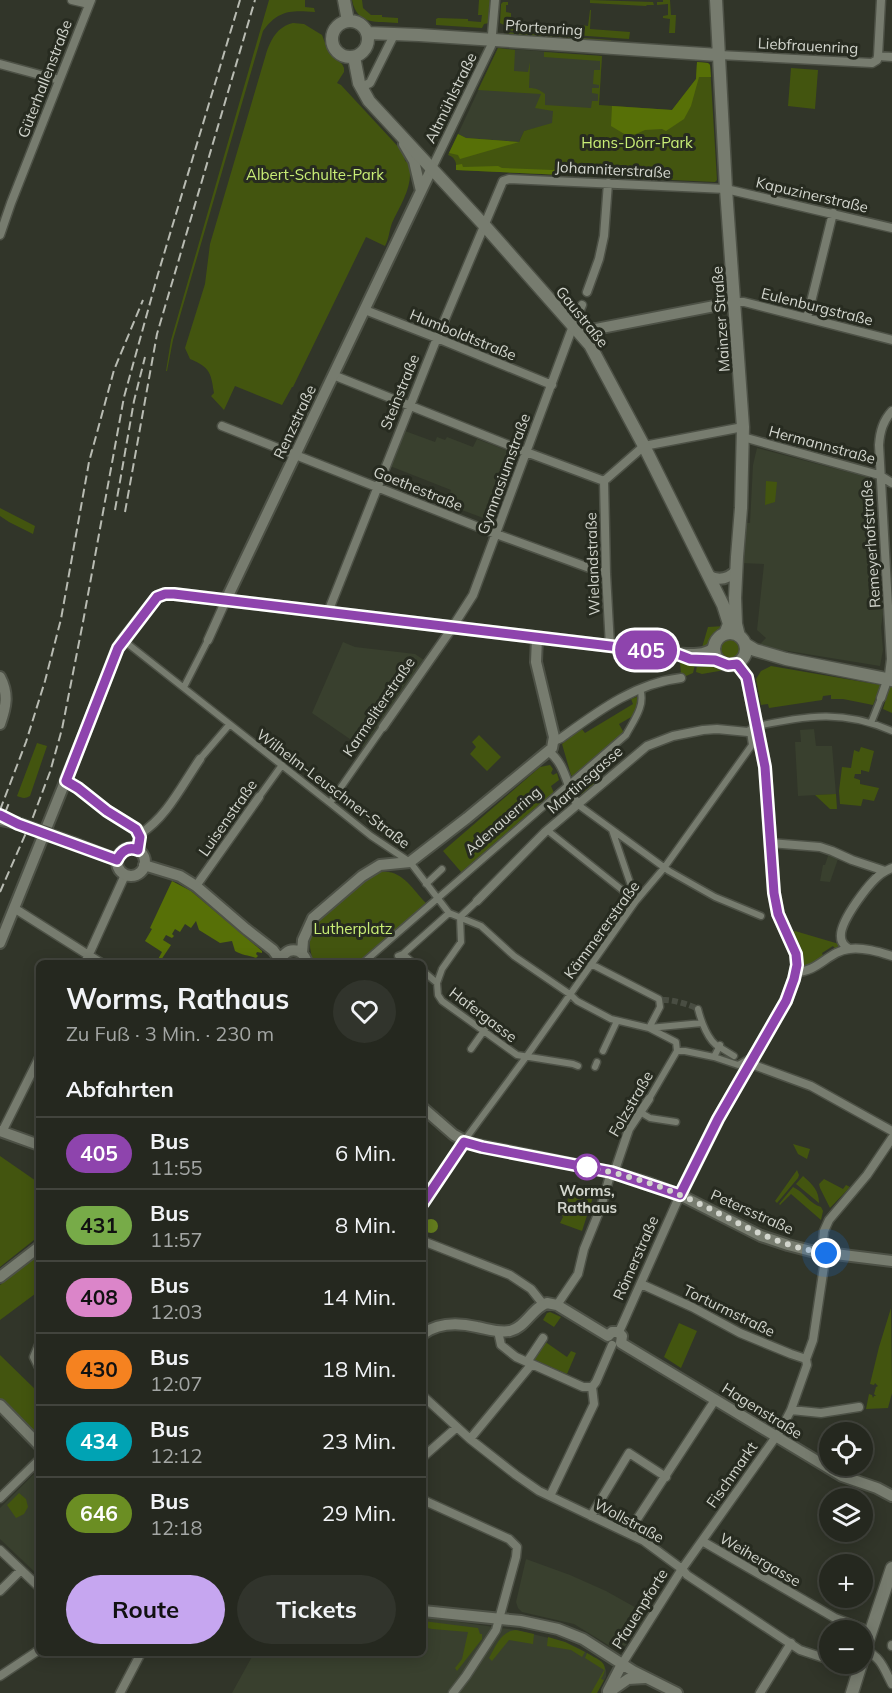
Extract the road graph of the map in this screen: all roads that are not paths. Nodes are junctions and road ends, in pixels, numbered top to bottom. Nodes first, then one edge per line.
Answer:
1 (72, 0) edge
2 (344, 0) edge
3 (495, 0) edge
4 (716, 0) edge
5 (881, 0) edge
6 (90, 2) edge
7 (348, 21) junction
8 (368, 33) junction
9 (395, 33) junction
10 (492, 40) junction
11 (719, 55) junction
12 (878, 56) junction
13 (354, 57) junction
14 (892, 57) edge
15 (0, 64) edge
16 (59, 80) junction
17 (361, 87) junction
18 (388, 121) junction
19 (432, 168) junction
20 (501, 183) joint
21 (608, 183) junction
22 (726, 189) junction
23 (421, 191) junction
24 (832, 213) junction
25 (484, 225) junction
26 (892, 228) edge
27 (0, 235) edge
28 (587, 292) dead end
29 (735, 302) junction
30 (582, 305) dead end
31 (365, 310) junction
32 (807, 318) junction
33 (573, 326) junction
34 (596, 329) junction
35 (436, 338) junction
36 (892, 340) edge
37 (590, 345) junction
38 (333, 375) junction
39 (552, 385) junction
40 (410, 406) junction
41 (892, 411) edge
42 (222, 426) dead end
43 (743, 432) junction
44 (644, 446) junction
45 (526, 452) junction
46 (296, 455) junction
47 (879, 475) junction
48 (604, 481) junction
49 (892, 483) edge
50 (377, 487) junction
51 (496, 534) junction
52 (736, 571) junction
53 (889, 572) edge
54 (606, 574) junction
55 (709, 576) junction
56 (226, 600) junction
57 (328, 612) junction
58 (452, 627) junction
59 (725, 634) junction
60 (537, 638) junction
61 (123, 640) junction
62 (208, 640) joint
63 (742, 640) junction
64 (610, 646) junction
65 (715, 646) junction
66 (677, 654) junction
67 (786, 659) junction
68 (740, 660) junction
69 (720, 661) junction
70 (0, 677) edge
71 (681, 678) dead end
72 (890, 680) edge
73 (184, 687) junction
74 (640, 689) junction
75 (881, 698) joint
76 (871, 723) junction
77 (0, 724) edge
78 (229, 725) junction
79 (243, 725) dead end
80 (382, 727) joint
81 (754, 729) junction
82 (892, 730) edge
83 (239, 732) junction
84 (554, 741) junction
85 (549, 752) junction
86 (200, 759) joint
87 (282, 765) junction
88 (66, 781) junction
89 (567, 785) junction
90 (259, 797) joint
91 (330, 803) junction
92 (577, 804) junction
93 (0, 815) edge
94 (0, 820) edge
95 (18, 824) junction
96 (613, 829) junction
97 (548, 830) junction
98 (140, 834) junction
99 (770, 843) junction
100 (138, 850) junction
101 (117, 860) junction
102 (410, 862) junction
103 (144, 865) junction
104 (664, 868) junction
105 (442, 869) dead end
106 (632, 869) dead end
107 (890, 870) edge
108 (126, 875) junction
109 (627, 876) junction
110 (426, 884) junction
111 (196, 886) junction
112 (437, 899) junction
113 (477, 901) joint
114 (636, 901) junction
115 (14, 908) junction
116 (449, 913) junction
117 (760, 916) dead end
118 (460, 917) junction
119 (0, 943) edge
120 (849, 949) junction
121 (892, 956) edge
122 (291, 957) edge
123 (87, 959) edge
124 (366, 960) edge
125 (408, 960) edge
126 (591, 964) junction
127 (796, 972) junction
128 (426, 974) edge
129 (437, 983) junction
130 (571, 995) junction
131 (698, 1009) dead end
132 (617, 1021) junction
133 (702, 1023) junction
134 (488, 1025) dead end
135 (649, 1028) junction
136 (484, 1032) junction
137 (471, 1049) dead end
138 (717, 1050) junction
139 (603, 1051) dead end
140 (677, 1051) junction
141 (526, 1057) junction
142 (742, 1058) junction
143 (36, 1064) edge
144 (578, 1066) dead end
145 (650, 1099) joint
146 (426, 1111) edge
147 (640, 1112) junction
148 (676, 1122) dead end
149 (892, 1131) edge
150 (1, 1132) edge
151 (892, 1138) edge
152 (464, 1142) junction
153 (36, 1144) edge
154 (612, 1172) junction
155 (680, 1195) junction
156 (426, 1199) edge
157 (426, 1242) edge
158 (36, 1249) edge
159 (824, 1253) junction
160 (892, 1261) edge
161 (0, 1277) edge
162 (641, 1284) junction
163 (543, 1304) junction
164 (557, 1305) junction
165 (496, 1331) junction
166 (426, 1332) edge
167 (543, 1338) dead end
168 (615, 1339) junction
169 (806, 1359) junction
170 (529, 1363) junction
171 (592, 1387) junction
172 (426, 1399) edge
173 (715, 1400) junction
174 (0, 1405) edge
175 (859, 1407) dead end
176 (791, 1410) junction
177 (457, 1427) junction
178 (776, 1437) junction
179 (470, 1439) junction
180 (36, 1441) edge
181 (426, 1454) edge
182 (36, 1463) edge
183 (666, 1477) junction
184 (550, 1496) junction
185 (892, 1496) edge
186 (0, 1498) edge
187 (426, 1501) edge
188 (591, 1516) junction
189 (628, 1533) junction
190 (702, 1541) junction
191 (0, 1550) edge
192 (892, 1568) edge
193 (682, 1569) junction
194 (21, 1570) junction
195 (36, 1584) edge
196 (0, 1591) edge
197 (426, 1611) edge
198 (501, 1618) junction
199 (841, 1620) edge
200 (873, 1626) edge
201 (791, 1643) junction
202 (36, 1652) edge
203 (873, 1655) edge
204 (139, 1656) edge
205 (819, 1656) edge
206 (622, 1664) junction
207 (858, 1674) edge
208 (0, 1676) edge
209 (645, 1678) junction
210 (892, 1684) edge
211 (120, 1693) edge
212 (453, 1693) edge
213 (607, 1693) edge
214 (677, 1693) edge
215 (760, 1693) edge
216 (852, 1693) edge

1 - 6 street
2 - 7 main road
3 - 10 street, Altmühlstraße
4 - 11 main road, Mainzer Straße
5 - 12 street
6 - 16 street, Güterhallenstraße
7 - 8 main road
7 - 13 main road
8 - 9 main road, Pfortenring
8 - 13 main road
9 - 10 main road, Pfortenring
9 - 17 street
10 - 11 main road, Pfortenring
10 - 19 street, Altmühlstraße
11 - 12 street, Liebfrauenring
11 - 22 main road, Mainzer Straße
12 - 14 street, Liebfrauenring
13 - 17 main road, Gaustraße
15 - 16 street
16 - 27 street, Güterhallenstraße
17 - 18 main road, Gaustraße
18 - 19 main road, Gaustraße
18 - 23 street
19 - 23 street, Renzstraße
19 - 25 main road, Gaustraße
20 - 21 street, Johanniterstraße
20 - 25 street, Steinstraße
21 - 22 street, Johanniterstraße
21 - 28 street
22 - 24 street, Kapuzinerstraße
22 - 29 main road, Mainzer Straße
23 - 31 street, Renzstraße
24 - 26 street, Kapuzinerstraße
24 - 32 street
25 - 33 main road, Gaustraße
25 - 35 street, Steinstraße
29 - 32 street, Eulenburgstraße
29 - 34 street
29 - 43 main road, Mainzer Straße
30 - 33 street, Gymnasiumstraße
31 - 35 street, Humboldtstraße
31 - 38 street, Renzstraße
32 - 36 street, Eulenburgstraße
33 - 34 street
33 - 37 main road, Gaustraße
33 - 39 street, Gymnasiumstraße
34 - 37 street
35 - 39 street, Humboldtstraße
35 - 40 street, Steinstraße
37 - 44 main road, Gaustraße
38 - 40 street
38 - 46 street, Renzstraße
39 - 45 street, Gymnasiumstraße
40 - 45 street
40 - 50 street, Steinstraße
41 - 47 street, Remeyerhofstraße
42 - 46 street, Goethestraße
43 - 44 street
43 - 47 street, Hermannstraße
43 - 52 main road, Mainzer Straße
44 - 48 street
44 - 55 main road, Gaustraße
45 - 48 street
45 - 51 street, Gymnasiumstraße
46 - 50 street, Goethestraße
46 - 56 street, Renzstraße
47 - 49 street, Hermannstraße
47 - 53 street, Remeyerhofstraße
48 - 54 street, Wielandstraße
50 - 51 street, Goethestraße
50 - 57 street, Steinstraße
51 - 54 street, Goethestraße
51 - 58 street, Gymnasiumstraße
52 - 55 street
52 - 63 main road, Mainzer Straße
53 - 72 street, Remeyerhofstraße
54 - 64 street, Wielandstraße
55 - 59 main road, Gaustraße
56 - 57 street
56 - 61 street
56 - 62 street, Renzstraße
57 - 58 street
58 - 60 street
58 - 80 street, Karmeliterstraße
59 - 63 main road
59 - 65 main road
60 - 64 street
60 - 84 street
61 - 73 street, Wilhelm-Leuschner-Straße
61 - 88 street
62 - 73 street, Renzstraße
63 - 67 main road
63 - 68 main road
64 - 66 street
65 - 66 street
65 - 69 main road
66 - 69 street
67 - 68 main road
67 - 72 main road
68 - 69 main road
68 - 81 street
70 - 77 street
71 - 74 street
72 - 75 street, Remeyerhofstraße
73 - 78 street, Wilhelm-Leuschner-Straße
74 - 84 street
74 - 89 street, Adenauerring
75 - 76 street
76 - 81 street
76 - 82 street
78 - 83 street, Wilhelm-Leuschner-Straße
78 - 86 street
79 - 83 street, Wilhelm-Leuschner-Straße
80 - 91 street, Karmeliterstraße
81 - 92 street, Martinsgasse
81 - 99 street
81 - 104 street, Kämmererstraße
83 - 87 street, Wilhelm-Leuschner-Straße
84 - 85 street
85 - 89 street
85 - 102 street, Adenauerring
86 - 98 street
87 - 90 street, Luisenstraße
87 - 91 street, Wilhelm-Leuschner-Straße
88 - 98 street
88 - 115 street
89 - 92 street
89 - 112 street, Adenauerring
90 - 111 street, Luisenstraße
91 - 102 street, Wilhelm-Leuschner-Straße
92 - 96 street
92 - 97 street, Martinsgasse
93 - 95 street, bridge
94 - 95 street, bridge
95 - 101 street, bridge
96 - 104 street
96 - 109 street
97 - 113 street, Martinsgasse
97 - 114 street
98 - 100 street
99 - 107 street
99 - 127 street
100 - 101 street
100 - 103 street
101 - 108 street
102 - 110 street, Wilhelm-Leuschner-Straße
102 - 122 street
103 - 108 street
103 - 111 street
104 - 114 street, Kämmererstraße
104 - 117 street
105 - 110 street
106 - 109 street
107 - 120 street
108 - 123 street
109 - 114 street
110 - 112 street, Wilhelm-Leuschner-Straße
111 - 122 street
112 - 116 street, Wilhelm-Leuschner-Straße
112 - 124 street, Adenauerring
113 - 118 street, Martinsgasse
114 - 126 street, Kämmererstraße
115 - 119 street
115 - 123 street
116 - 118 street, Wilhelm-Leuschner-Straße
116 - 125 street
118 - 129 street
118 - 130 street, Wilhelm-Leuschner-Straße
120 - 121 street
120 - 127 street
126 - 130 street, Kämmererstraße
126 - 135 street
127 - 142 street, Römerstraße
128 - 129 street
129 - 136 street, Hafergasse
130 - 132 street, Wilhelm-Leuschner-Straße
130 - 141 street, Kämmererstraße
131 - 133 street
132 - 135 street, Wilhelm-Leuschner-Straße
132 - 139 street
133 - 135 street
133 - 138 street
134 - 136 street
135 - 140 street
136 - 137 street
136 - 141 street, Hafergasse
138 - 140 street
138 - 142 street
138 - 142 street
140 - 145 street, Folzstraße
141 - 144 street, Hafergasse
141 - 152 street, Kämmererstraße
142 - 149 street
142 - 155 street, Römerstraße
143 - 150 street
145 - 147 street, Folzstraße
146 - 152 street
147 - 148 street
147 - 154 street, Folzstraße
150 - 153 street
151 - 159 street, Fischmarkt
152 - 154 street, Petersstraße
152 - 156 street
154 - 155 street, Petersstraße
154 - 164 street, Folzstraße
155 - 159 street, Petersstraße
155 - 162 street, Römerstraße
157 - 163 street
158 - 161 street
159 - 160 street, Petersstraße
159 - 169 street, Fischmarkt
162 - 168 street, Römerstraße
162 - 169 street, Torturmstraße
163 - 164 street, Hagenstraße
163 - 165 street
164 - 168 street, Hagenstraße
165 - 166 street
165 - 170 street
167 - 170 street
168 - 171 street, Römerstraße
168 - 173 street, Hagenstraße
169 - 176 street, Fischmarkt
170 - 171 street
170 - 179 street
171 - 184 street, Römerstraße
172 - 177 street, Wollstraße
173 - 178 street, Hagenstraße
173 - 183 street
174 - 180 street
175 - 176 street
176 - 178 street, Fischmarkt
177 - 179 street, Wollstraße
177 - 181 street
178 - 185 street, Hagenstraße
178 - 190 street, Fischmarkt
179 - 184 street, Wollstraße
182 - 186 street
183 - 188 street
183 - 189 street
184 - 188 street, Wollstraße
187 - 198 street
188 - 189 street, Wollstraße
189 - 193 street, Wollstraße
190 - 193 street, Fischmarkt
190 - 199 street, Weihergasse
191 - 194 street
192 - 200 main road
193 - 201 street, Wollstraße
193 - 206 street, Pfauenpforte
194 - 195 street
194 - 196 street
197 - 198 street
198 - 206 street
198 - 212 street
201 - 205 street, Wollstraße
201 - 215 street
202 - 208 street
203 - 210 street
204 - 211 street
206 - 209 street
206 - 213 street
207 - 216 main road
209 - 213 street
209 - 214 street

